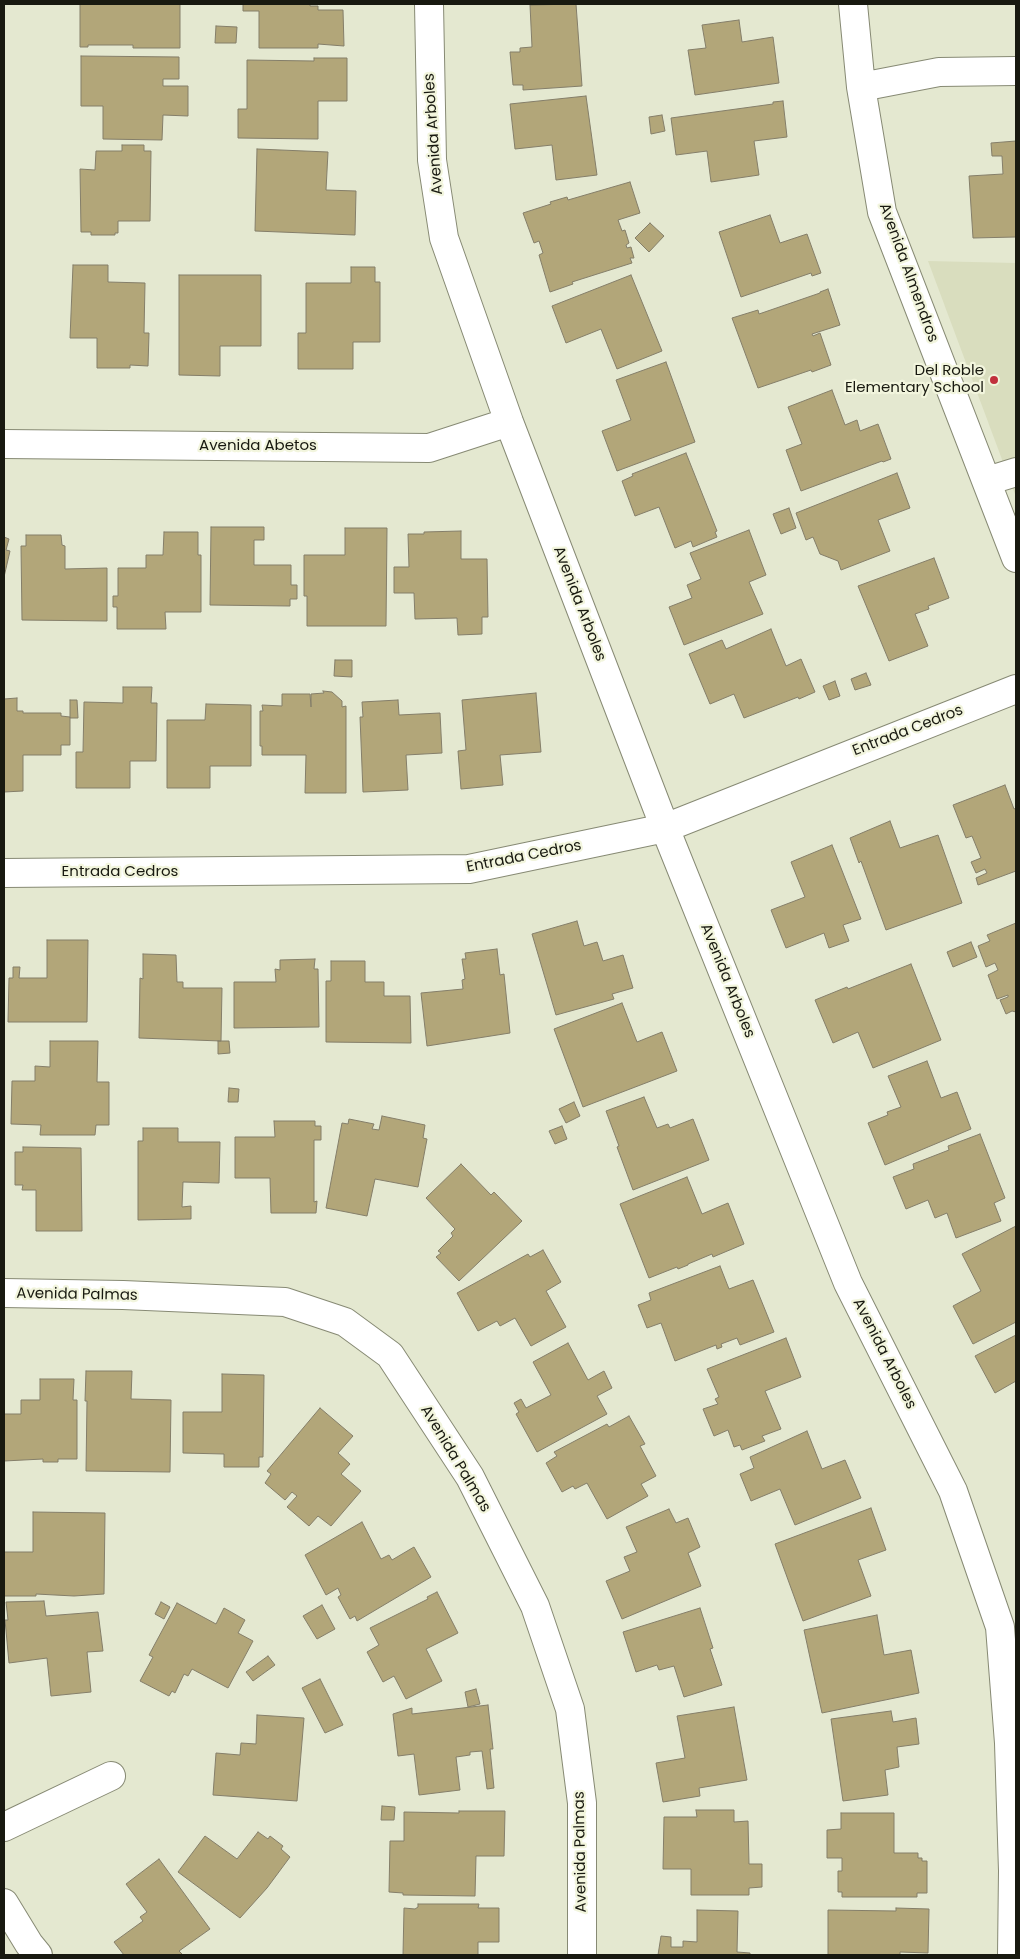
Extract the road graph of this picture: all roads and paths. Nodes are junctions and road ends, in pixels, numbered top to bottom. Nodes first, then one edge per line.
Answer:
1 (429, 4) edge
2 (854, 4) edge
3 (1016, 71) edge
4 (861, 88) junction
5 (509, 422) junction
6 (4, 444) edge
7 (1016, 472) edge
8 (987, 481) junction
9 (1016, 558) edge
10 (1016, 688) edge
11 (665, 828) junction
12 (4, 873) edge
13 (4, 1293) edge
14 (111, 1776) dead end
15 (4, 1827) edge
16 (4, 1903) edge
17 (38, 1955) edge
18 (582, 1955) edge
19 (1012, 1955) edge

1 - 5 street, Avenida Arboles
2 - 4 street, Avenida Almendros
3 - 4 street
4 - 8 street, Avenida Almendros
5 - 6 street, Avenida Abetos
5 - 11 street, Avenida Arboles
7 - 8 street
8 - 9 street, Avenida Almendros
10 - 11 street, Entrada Cedros
11 - 12 street, Entrada Cedros
11 - 19 street, Avenida Arboles
13 - 18 street, Avenida Palmas
14 - 15 street
16 - 17 street

